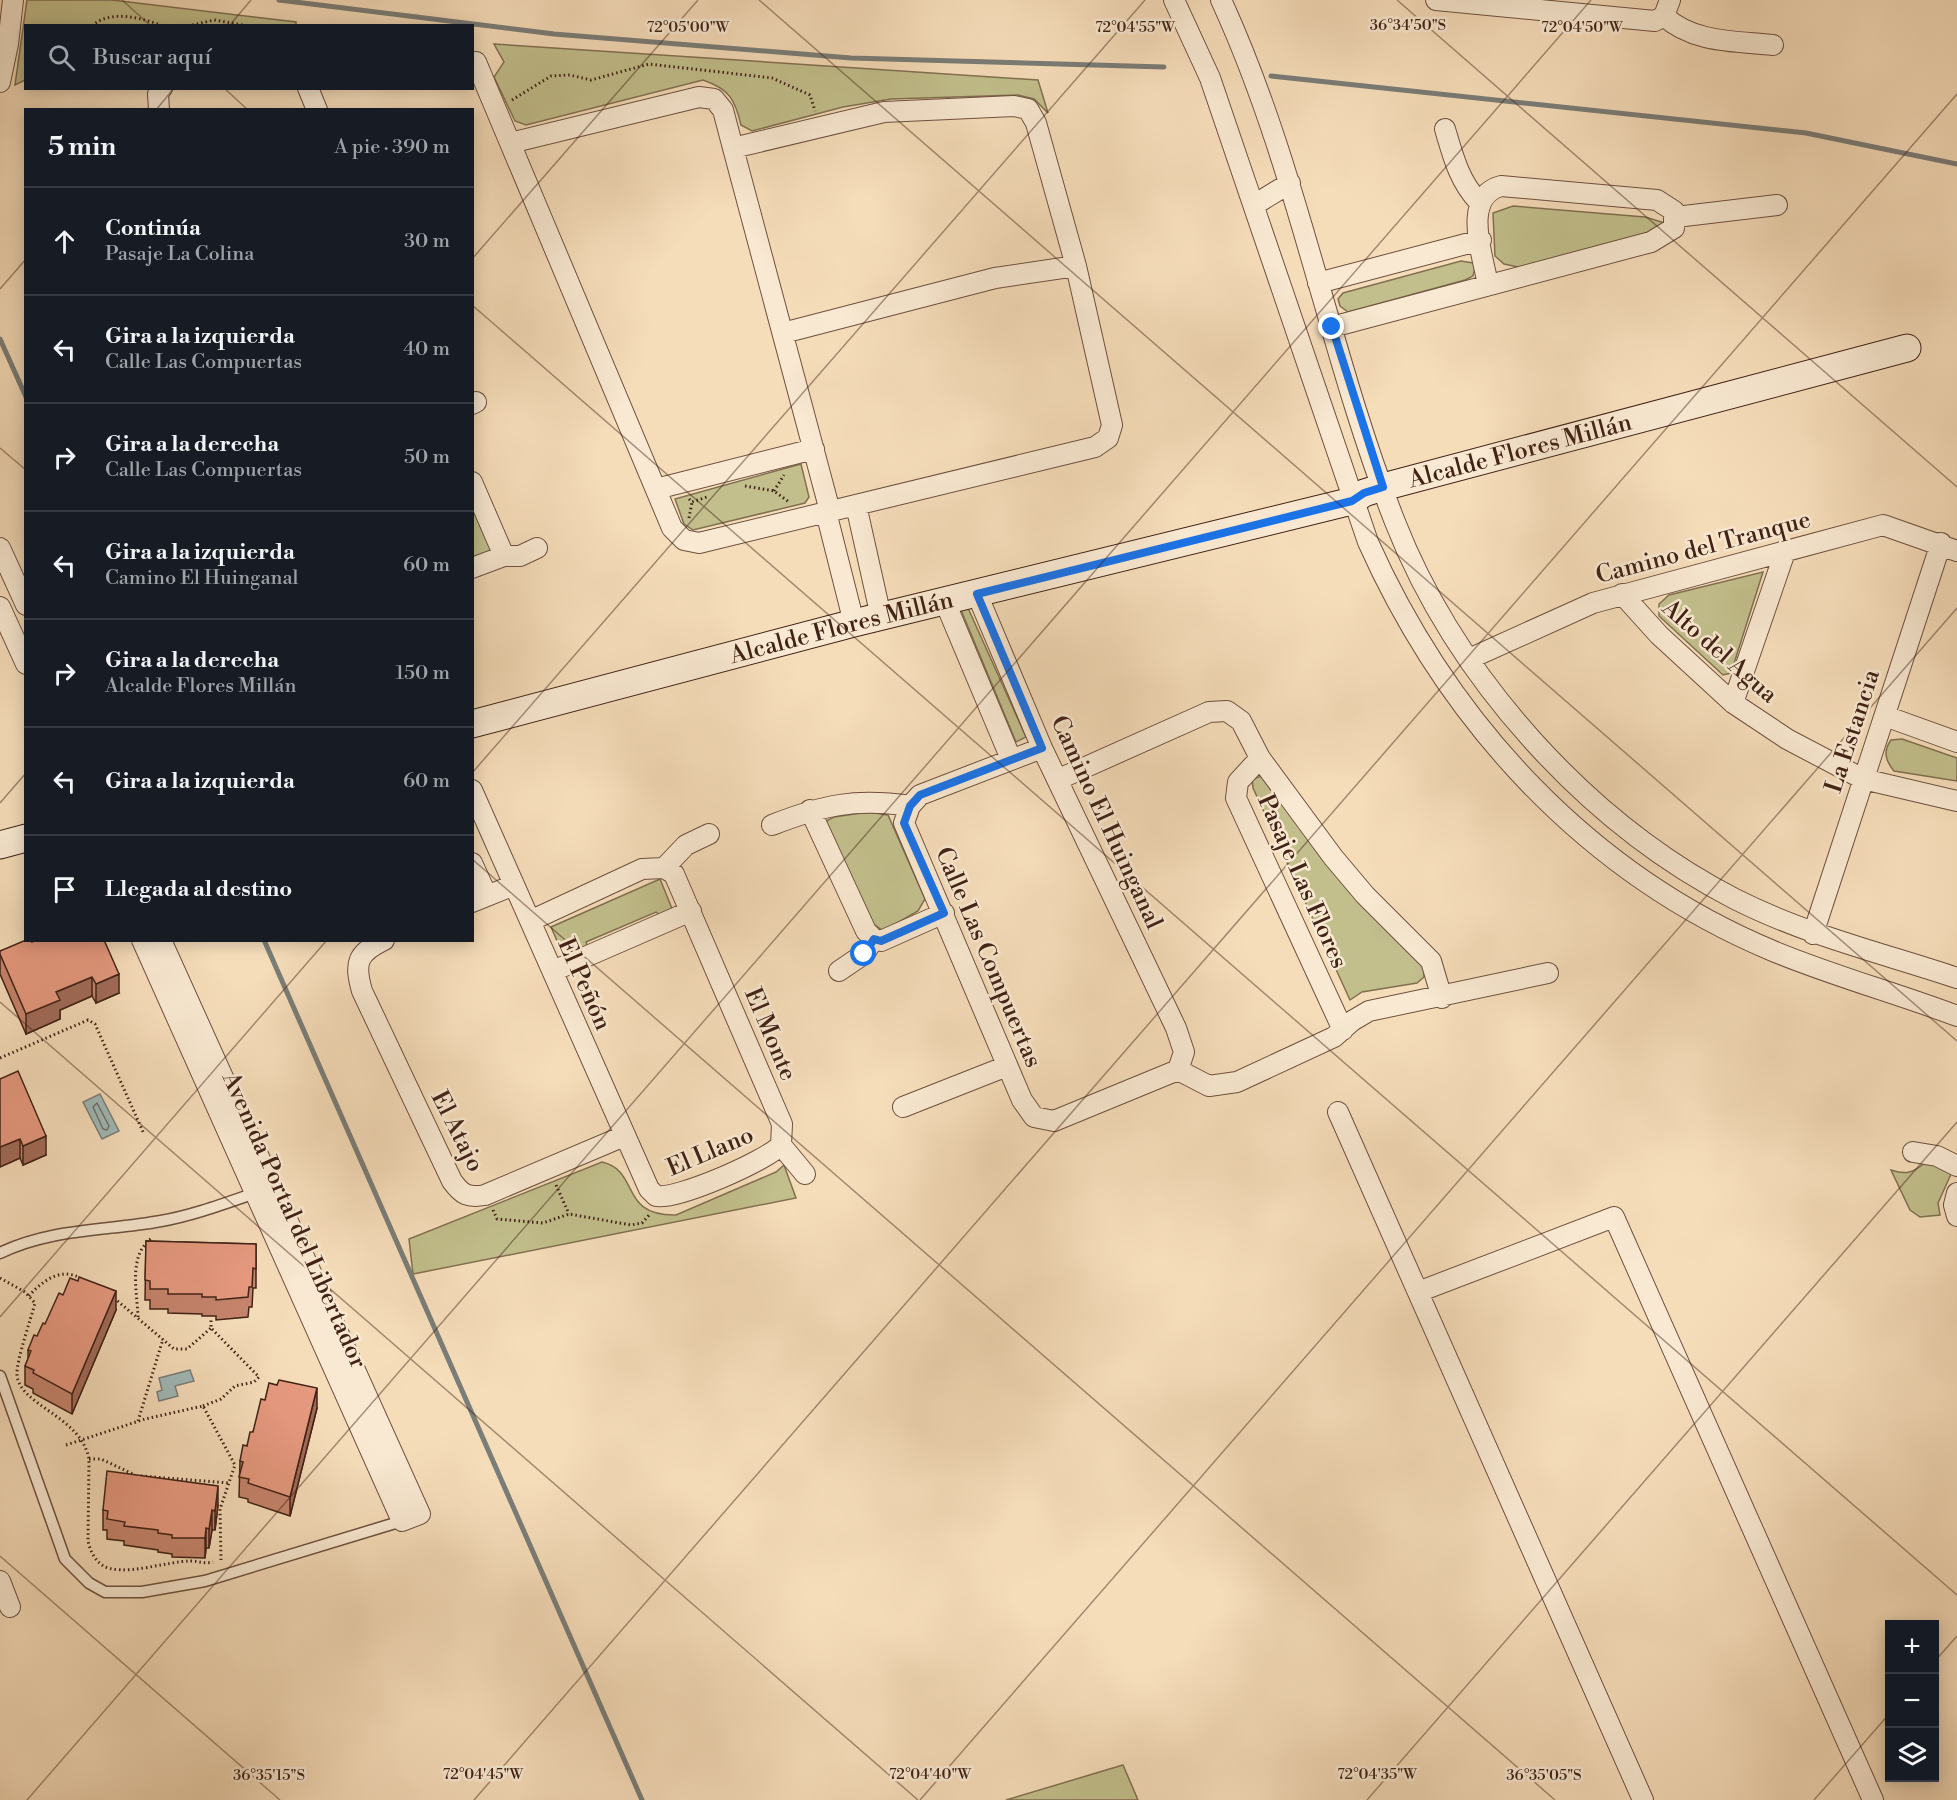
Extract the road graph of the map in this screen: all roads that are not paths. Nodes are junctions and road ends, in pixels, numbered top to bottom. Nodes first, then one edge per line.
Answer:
1 (13, 0) edge
2 (1174, 0) edge
3 (1221, 0) edge
4 (1436, 0) edge
5 (1518, 4) edge
6 (1667, 8) edge
7 (1773, 45) dead end
8 (476, 62) dead end
9 (0, 82) edge
10 (161, 90) edge
11 (309, 90) edge
12 (159, 108) edge
13 (316, 108) edge
14 (1445, 129) dead end
15 (510, 143) junction
16 (733, 148) junction
17 (1290, 183) junction
18 (1479, 202) junction
19 (1777, 205) dead end
20 (1254, 206) junction
21 (1676, 217) junction
22 (1480, 240) junction
23 (1076, 266) junction
24 (1318, 283) junction
25 (1488, 285) junction
26 (1332, 327) junction
27 (783, 333) junction
28 (1907, 348) dead end
29 (814, 449) junction
30 (474, 487) edge
31 (663, 487) junction
32 (1383, 487) junction
33 (1352, 501) junction
34 (856, 505) junction
35 (822, 513) junction
36 (1949, 547) edge
37 (0, 548) edge
38 (537, 548) dead end
39 (1786, 549) junction
40 (504, 556) junction
41 (474, 567) edge
42 (977, 594) junction
43 (1622, 594) junction
44 (24, 601) edge
45 (945, 602) junction
46 (0, 607) edge
47 (880, 617) junction
48 (854, 623) junction
49 (1469, 659) junction
50 (24, 660) edge
51 (1733, 703) junction
52 (1885, 716) junction
53 (474, 723) edge
54 (1531, 735) junction
55 (1957, 742) edge
56 (1042, 748) junction
57 (1260, 758) junction
58 (1011, 759) junction
59 (1510, 765) junction
60 (1059, 779) junction
61 (1863, 779) junction
62 (474, 795) edge
63 (1957, 801) edge
64 (910, 806) junction
65 (810, 810) junction
66 (772, 825) dead end
67 (708, 834) dead end
68 (24, 839) edge
69 (0, 845) edge
70 (664, 868) junction
71 (474, 872) edge
72 (514, 885) junction
73 (480, 899) edge
74 (691, 911) junction
75 (944, 913) junction
76 (530, 921) junction
77 (1813, 934) junction
78 (874, 939) junction
79 (143, 942) edge
80 (162, 942) edge
81 (381, 942) edge
82 (552, 971) junction
83 (839, 971) dead end
84 (1548, 973) dead end
85 (1957, 978) edge
86 (1442, 998) junction
87 (1957, 1016) edge
88 (1343, 1030) junction
89 (1007, 1066) junction
90 (1178, 1070) junction
91 (903, 1107) dead end
92 (1338, 1112) dead end
93 (624, 1136) junction
94 (781, 1145) junction
95 (1913, 1152) dead end
96 (1957, 1166) edge
97 (804, 1174) dead end
98 (264, 1190) junction
99 (1957, 1193) edge
100 (661, 1196) joint
101 (1957, 1216) edge
102 (0, 1253) edge
103 (1418, 1292) junction
104 (0, 1376) edge
105 (411, 1517) joint
106 (0, 1581) edge
107 (10, 1607) dead end
108 (1643, 1800) edge
109 (1873, 1800) edge

1 - 9 street
2 - 20 street
3 - 17 street
4 - 5 street
5 - 6 street
6 - 7 street
8 - 15 street
10 - 12 street
11 - 13 street
14 - 18 street
15 - 16 street
15 - 31 street
16 - 23 street
16 - 27 street
17 - 20 street
17 - 24 street
18 - 21 street
18 - 22 street
19 - 21 street
20 - 33 street
21 - 25 street
22 - 24 street
22 - 25 street
23 - 27 street
23 - 34 street
24 - 26 street
25 - 26 street
26 - 32 street
27 - 29 street
28 - 32 street, Alcalde Flores Millán
29 - 31 street
29 - 35 street
30 - 40 street
31 - 35 street
32 - 33 street, Alcalde Flores Millán
32 - 49 street
33 - 42 street, Alcalde Flores Millán
33 - 59 street
34 - 35 street
34 - 47 street
35 - 48 street
36 - 39 street, Camino del Tranque
36 - 52 street, La Estancia
37 - 44 street
38 - 40 street
39 - 43 street, Camino del Tranque
39 - 51 street
40 - 41 street
42 - 45 street, Alcalde Flores Millán
42 - 56 street, Camino El Huinganal
43 - 49 street, Camino del Tranque
43 - 51 street, Alto del Agua
45 - 47 street, Alcalde Flores Millán
45 - 58 street
46 - 50 street
47 - 48 street, Alcalde Flores Millán
48 - 53 street, Alcalde Flores Millán
49 - 54 street
51 - 61 street, Alto del Agua
52 - 55 street
52 - 61 street, La Estancia
54 - 59 street
54 - 77 street
56 - 58 street
56 - 60 street, Camino El Huinganal
57 - 60 street
57 - 86 street
57 - 88 street, Pasaje Las Flores
58 - 64 street
59 - 87 street
60 - 90 street, Camino El Huinganal
61 - 63 street, Alto del Agua
61 - 77 street, La Estancia
62 - 72 street, El Peñón
64 - 65 street
64 - 75 street, Calle Las Compuertas
65 - 66 street
65 - 78 street
67 - 70 street
68 - 69 street
70 - 74 street, El Monte
70 - 76 street
71 - 73 street
72 - 73 street
72 - 76 street, El Peñón
74 - 82 street
74 - 94 street, El Monte
75 - 78 street
75 - 89 street, Calle Las Compuertas
76 - 82 street, El Peñón
77 - 85 street
78 - 83 street
79 - 98 street, Avenida Portal del Libertador
80 - 98 street, Avenida Portal del Libertador
81 - 93 street, El Atajo
82 - 93 street, El Peñón
84 - 86 street
86 - 88 street
88 - 90 street
89 - 90 street, Calle Las Compuertas
89 - 91 street
92 - 103 street
93 - 100 street, El Peñón
94 - 97 street
94 - 100 street, El Llano
95 - 96 street
98 - 102 lane
98 - 105 street, Avenida Portal del Libertador
99 - 101 street
103 - 108 street
103 - 109 street
104 - 105 lane
106 - 107 street

